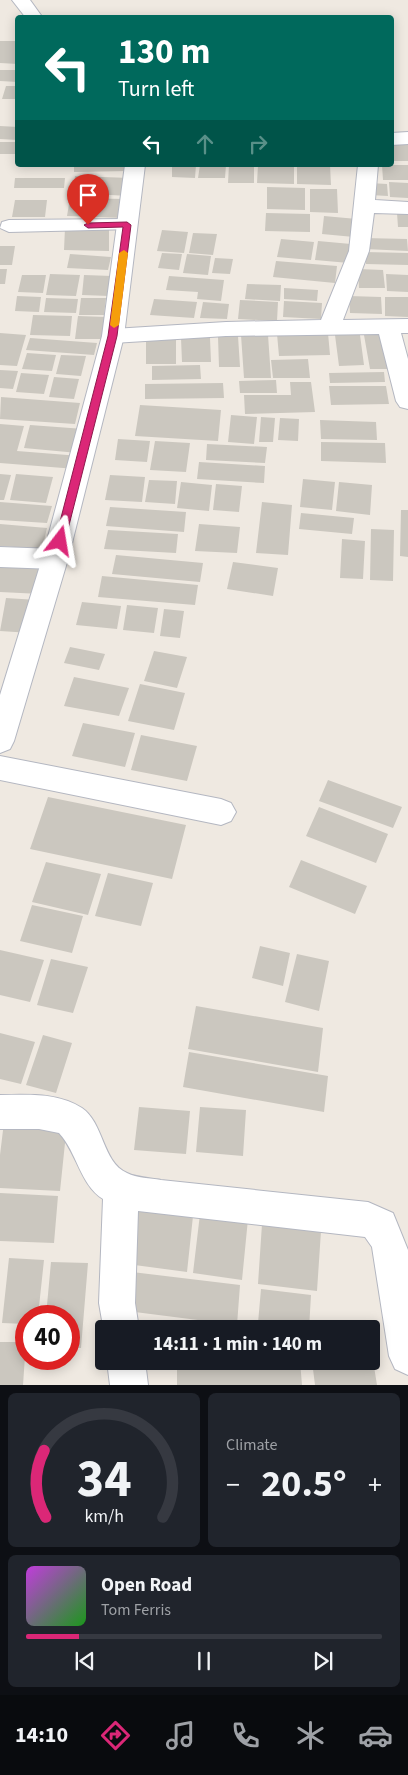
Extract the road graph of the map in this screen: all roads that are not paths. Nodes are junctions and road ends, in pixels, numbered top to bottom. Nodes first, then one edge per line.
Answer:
1 (21, 0) edge
2 (34, 15) edge
3 (408, 138) edge
4 (394, 139) edge
5 (134, 167) edge
6 (368, 167) edge
7 (365, 206) junction
8 (408, 208) edge
9 (127, 225) junction
10 (9, 226) dead end
11 (330, 326) junction
12 (398, 326) edge
13 (113, 336) junction
14 (408, 401) edge
15 (0, 557) edge
16 (55, 560) junction
17 (0, 741) edge
18 (0, 768) edge
19 (221, 812) dead end
20 (0, 1112) edge
21 (121, 1190) junction
22 (120, 1320) edge
23 (408, 1356) edge
24 (127, 1370) edge
25 (129, 1385) edge

1 - 2 street
3 - 4 street
5 - 9 street
6 - 7 street
7 - 8 street
7 - 11 street
9 - 10 street
9 - 13 street
11 - 12 street
11 - 13 street
12 - 14 street
13 - 16 street
15 - 16 street
16 - 17 street
18 - 19 street
20 - 21 street
21 - 22 street
21 - 23 street
24 - 25 street

